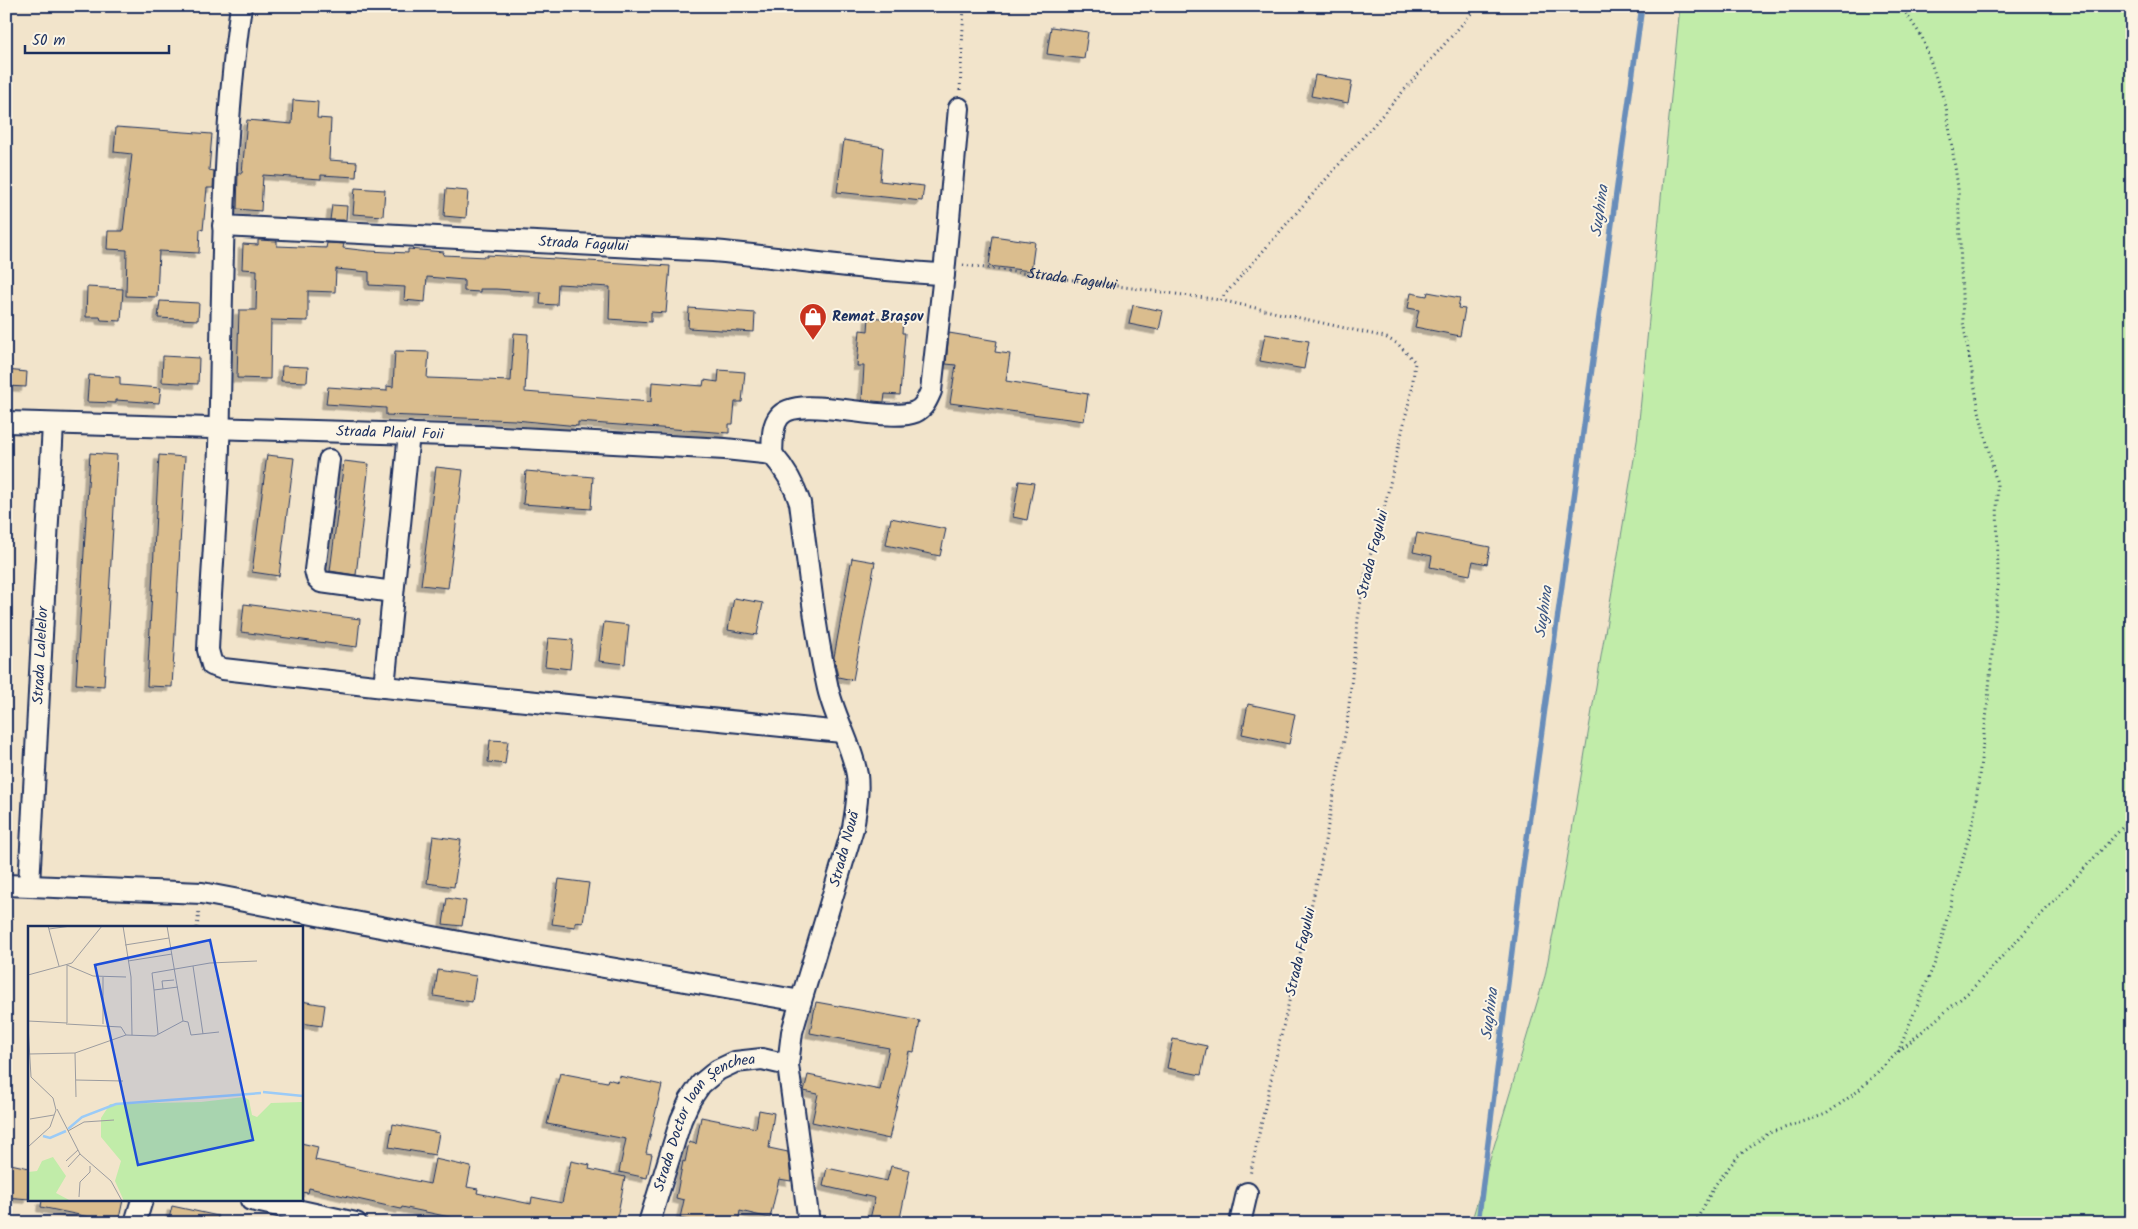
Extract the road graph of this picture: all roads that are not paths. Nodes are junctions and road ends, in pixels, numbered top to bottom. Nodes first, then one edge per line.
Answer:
1 (241, 6) edge
2 (959, 108) road end
3 (223, 226) junction
4 (945, 269) junction
5 (6, 422) edge
6 (53, 424) junction
7 (219, 429) junction
8 (409, 434) junction
9 (772, 454) junction
10 (329, 460) dead end
11 (393, 592) junction
12 (384, 687) junction
13 (842, 732) junction
14 (6, 885) edge
15 (30, 885) junction
16 (801, 1001) junction
17 (788, 1065) junction
18 (1247, 1193) road end
19 (141, 1202) edge
20 (260, 1202) edge
21 (135, 1223) edge
22 (356, 1223) edge
23 (649, 1223) edge
24 (809, 1223) edge
25 (1240, 1223) edge

1 - 3 street
2 - 4 street
3 - 4 street, Strada Fagului
3 - 7 street
4 - 9 street
5 - 6 street, Strada Plaiul Foii
6 - 7 street, Strada Plaiul Foii
6 - 15 street, Strada Lalelelor
7 - 8 street, Strada Plaiul Foii
7 - 12 street
8 - 9 street, Strada Plaiul Foii
8 - 11 street
9 - 13 street, Strada Nouă
10 - 11 street
11 - 12 street
12 - 13 street
13 - 16 street, Strada Nouă
14 - 15 street
15 - 16 street
16 - 17 street, Strada Nouă
17 - 23 street, Strada Doctor Ioan Șenchea
17 - 24 street, Strada Nouă
18 - 25 street
19 - 21 street
20 - 22 street

